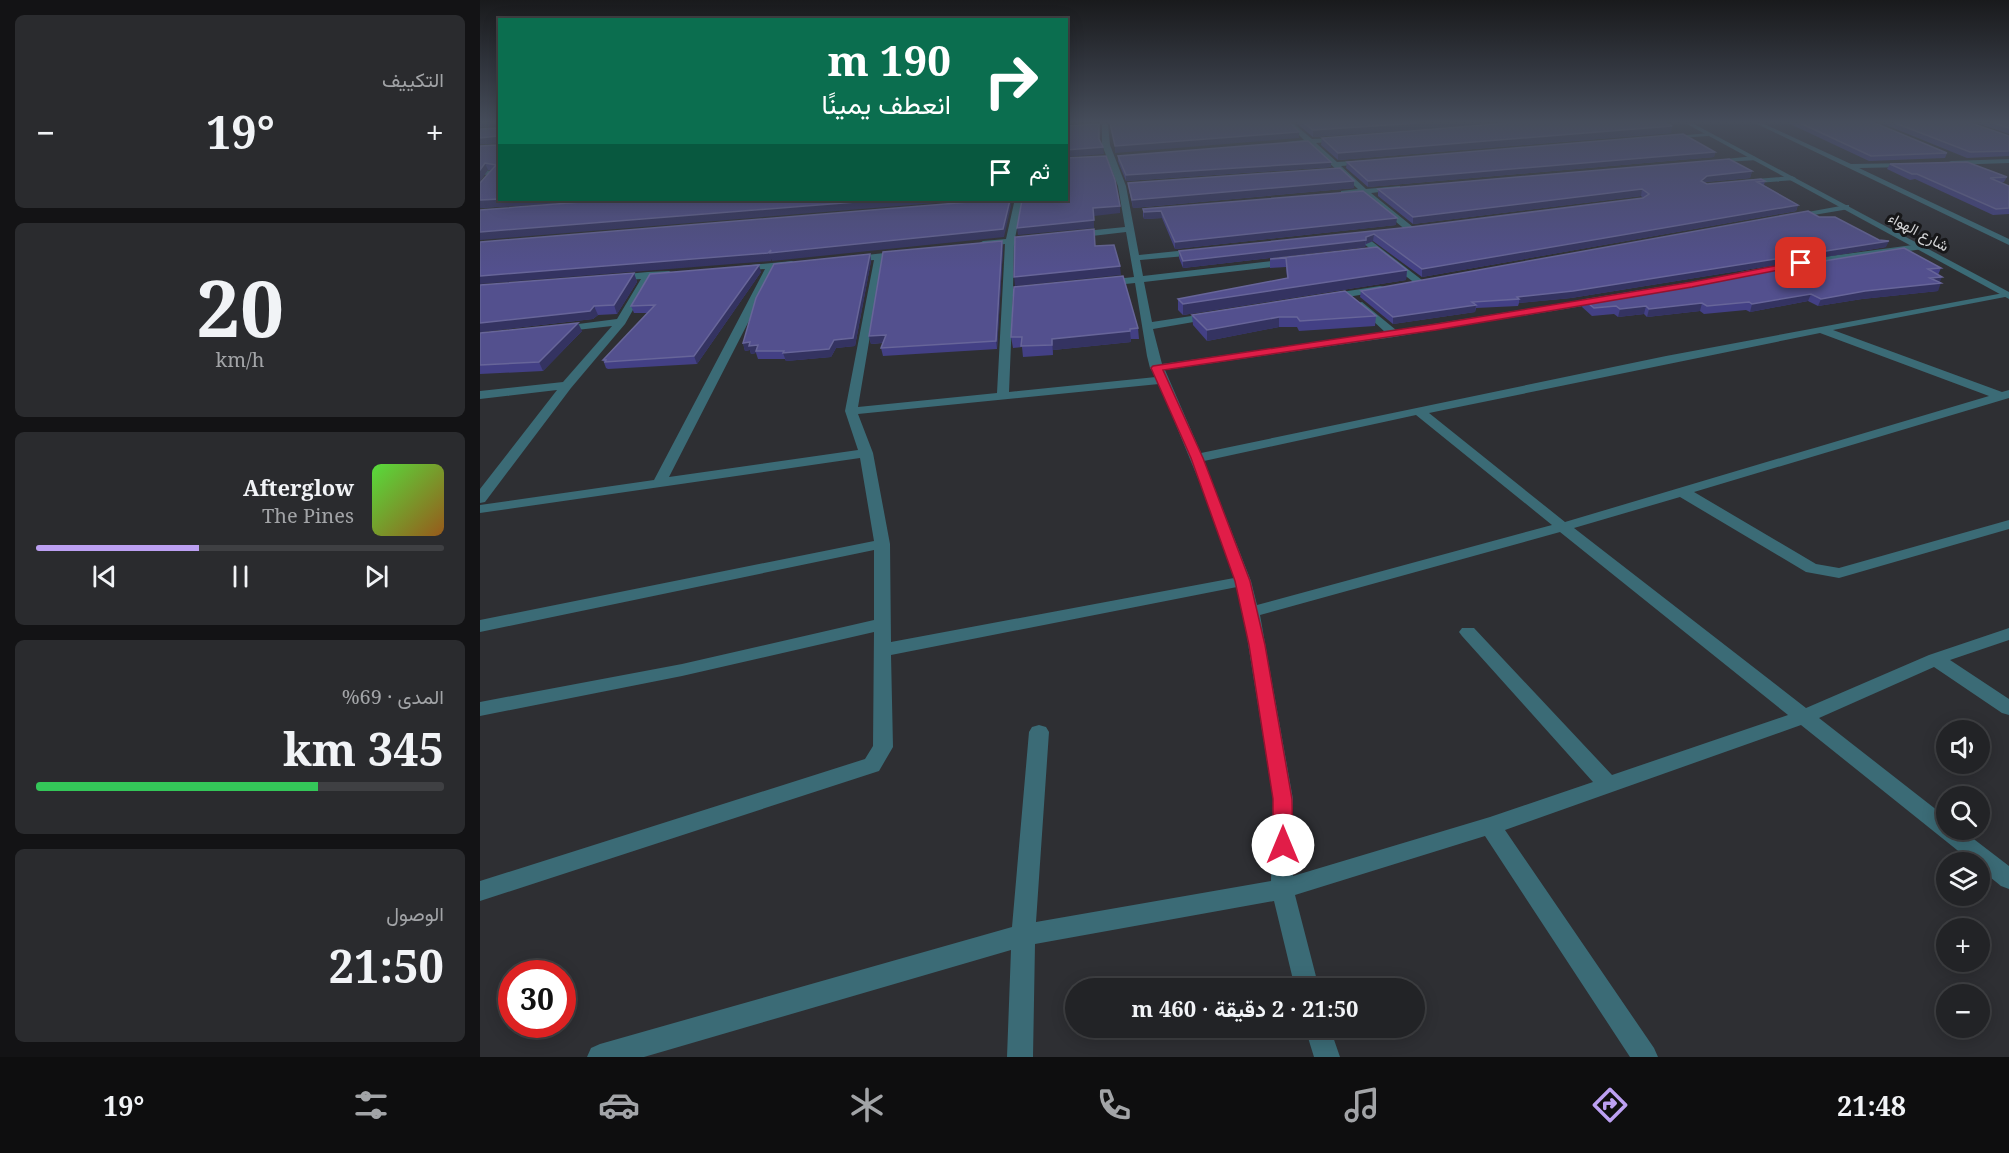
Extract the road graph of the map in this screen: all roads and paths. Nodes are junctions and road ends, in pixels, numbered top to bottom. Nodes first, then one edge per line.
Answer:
1 (496, 172) edge
2 (1120, 172) edge
3 (1341, 172) edge
4 (1781, 172) edge
5 (1862, 172) edge
6 (1791, 178) junction
7 (486, 181) edge
8 (1738, 183) edge
9 (1411, 187) edge
10 (1364, 191) junction
11 (1340, 194) edge
12 (1006, 201) edge
13 (1018, 201) edge
14 (981, 203) edge
15 (1846, 207) junction
16 (1131, 218) junction
17 (1776, 219) edge
18 (1421, 228) edge
19 (1410, 229) junction
20 (1400, 231) edge
21 (1070, 235) edge
22 (1346, 236) edge
23 (1046, 238) edge
24 (1010, 241) junction
25 (2009, 242) edge
26 (974, 245) edge
27 (1920, 247) junction
28 (1205, 251) edge
29 (1380, 251) junction
30 (915, 252) edge
31 (1369, 253) edge
32 (879, 256) junction
33 (1134, 258) junction
34 (843, 260) edge
35 (1300, 261) edge
36 (808, 263) edge
37 (772, 266) junction
38 (727, 270) edge
39 (682, 273) edge
40 (648, 275) junction
41 (1724, 278) edge
42 (603, 279) edge
43 (1140, 280) junction
44 (1431, 280) edge
45 (1419, 282) junction
46 (1095, 284) edge
47 (1408, 284) edge
48 (1386, 288) edge
49 (1040, 290) edge
50 (1007, 293) junction
51 (1347, 294) junction
52 (2007, 295) edge
53 (1324, 298) edge
54 (1610, 298) edge
55 (1219, 314) edge
56 (621, 322) junction
57 (1149, 326) junction
58 (551, 330) edge
59 (1823, 330) junction
60 (1394, 334) junction
61 (1159, 374) junction
62 (567, 385) junction
63 (480, 395) edge
64 (2004, 395) edge
65 (1003, 396) junction
66 (851, 411) junction
67 (1420, 412) junction
68 (866, 453) junction
69 (1197, 458) junction
70 (660, 481) junction
71 (1683, 492) junction
72 (480, 499) edge
73 (480, 508) edge
74 (2009, 524) edge
75 (1563, 527) junction
76 (882, 544) junction
77 (1243, 581) junction
78 (1251, 612) junction
79 (882, 624) junction
80 (480, 626) edge
81 (1468, 632) dead end
82 (2009, 634) edge
83 (883, 650) junction
84 (1935, 660) junction
85 (2009, 708) edge
86 (480, 709) edge
87 (1804, 717) junction
88 (1039, 732) dead end
89 (1608, 785) junction
90 (1490, 826) junction
91 (2009, 879) edge
92 (1282, 888) junction
93 (480, 891) edge
94 (1023, 935) junction
95 (1304, 978) edge
96 (1321, 1038) edge
97 (600, 1057) edge
98 (1020, 1057) edge
99 (1327, 1057) edge
100 (1645, 1057) edge

1 - 7 street
2 - 16 street
3 - 10 street
4 - 6 street, شارع الهواء
5 - 25 street
6 - 8 street
6 - 15 street, شارع الهواء
9 - 10 street
10 - 11 street
10 - 19 street
12 - 14 street
13 - 24 street
15 - 17 street
15 - 27 street, شارع الهواء
16 - 21 street
16 - 33 street
18 - 19 street
19 - 20 street
22 - 29 street
23 - 24 street
24 - 26 street
24 - 50 street
27 - 41 street
27 - 52 street, شارع الهواء
28 - 33 street
29 - 31 street
29 - 45 street
30 - 32 street
32 - 34 street
32 - 66 street
33 - 43 street
35 - 43 street
36 - 37 street
37 - 38 street
37 - 70 street
39 - 40 street
40 - 42 street
40 - 56 street
43 - 46 street
43 - 57 street
44 - 45 street
45 - 47 street
48 - 51 street
49 - 50 street
50 - 65 street
51 - 53 street
51 - 60 street
52 - 59 street
54 - 60 street
55 - 57 street
56 - 58 street
56 - 62 street
57 - 61 street
59 - 64 street
59 - 67 street
60 - 61 street
61 - 65 street
61 - 69 street
62 - 63 street
62 - 72 street
64 - 71 street
65 - 66 street
66 - 68 street
67 - 69 street
67 - 75 street
68 - 70 street
68 - 76 street
69 - 77 street
70 - 73 street
71 - 74 street
71 - 75 street
75 - 78 street
75 - 87 street
76 - 79 street
76 - 80 street
77 - 78 street
77 - 83 street
78 - 92 street
79 - 83 street
79 - 86 street
81 - 89 street
82 - 84 street
83 - 93 street
84 - 85 street
84 - 87 street
87 - 89 street
87 - 91 street
88 - 94 street
89 - 90 street
90 - 92 street
90 - 100 street
92 - 94 street
92 - 95 street
94 - 97 street
94 - 98 street
96 - 99 street

